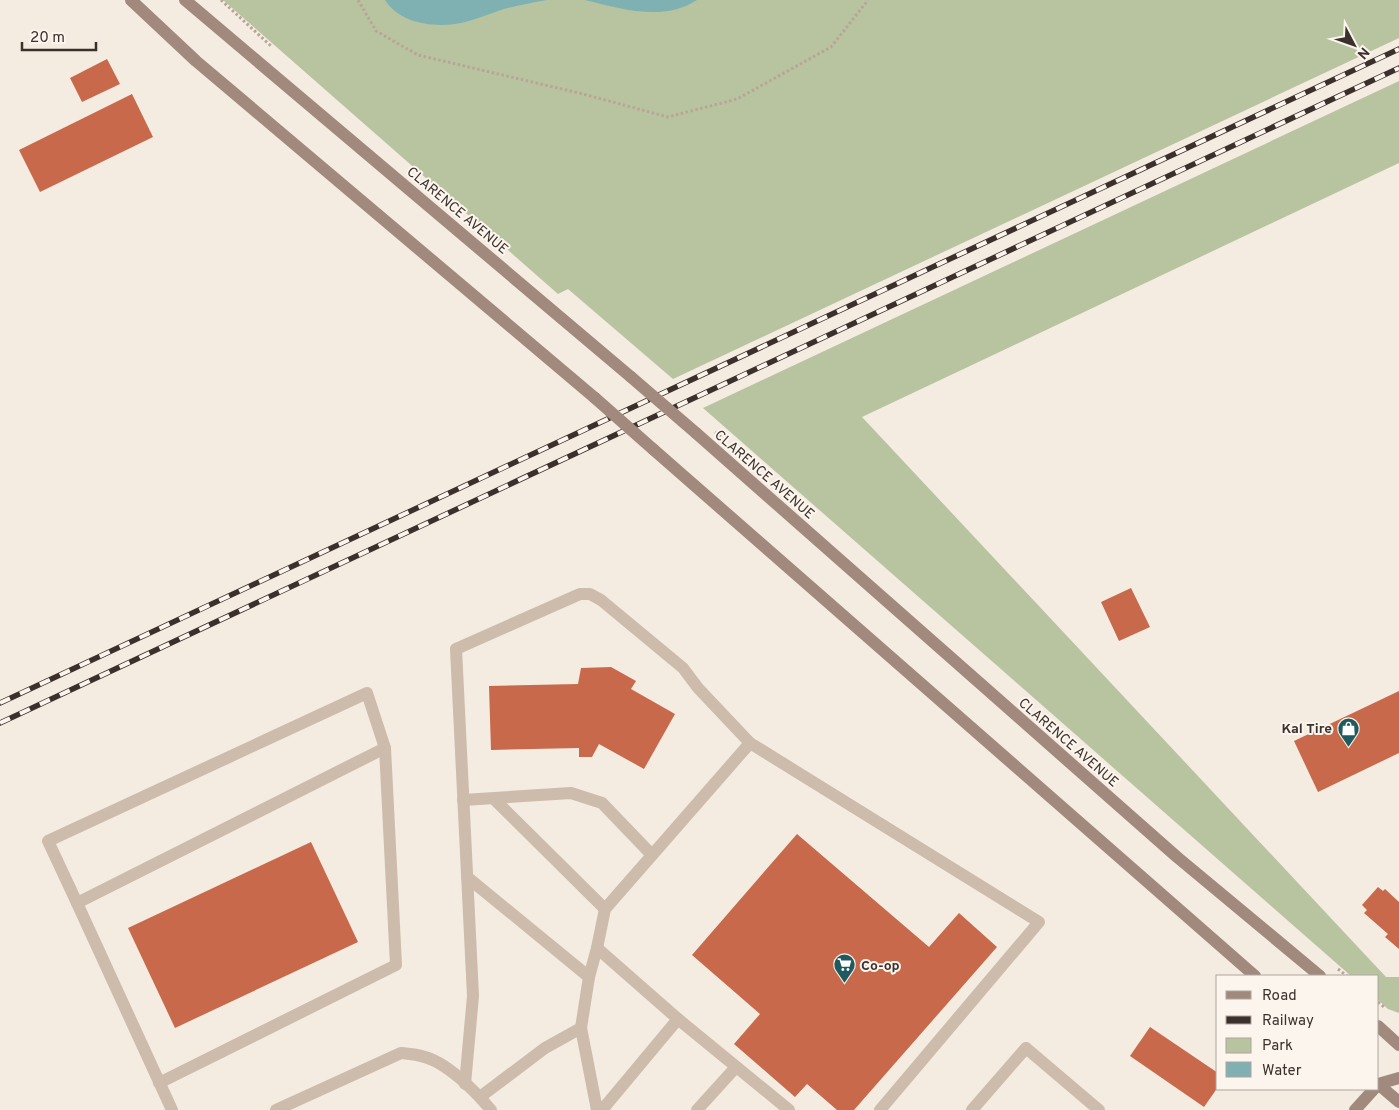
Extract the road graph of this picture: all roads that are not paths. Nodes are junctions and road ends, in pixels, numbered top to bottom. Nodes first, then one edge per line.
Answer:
1 (131, 0) edge
2 (186, 0) edge
3 (750, 743) junction
4 (385, 748) junction
5 (494, 799) junction
6 (464, 800) junction
7 (652, 855) junction
8 (467, 877) junction
9 (77, 903) junction
10 (604, 909) junction
11 (597, 948) junction
12 (1254, 975) edge
13 (1319, 975) edge
14 (589, 977) junction
15 (678, 1019) junction
16 (1379, 1027) edge
17 (581, 1028) junction
18 (1399, 1045) edge
19 (736, 1067) junction
20 (1399, 1078) edge
21 (159, 1084) junction
22 (465, 1084) junction
23 (1379, 1084) edge
24 (1379, 1085) edge
25 (1373, 1090) edge
26 (480, 1097) junction
27 (1399, 1102) edge
28 (172, 1110) edge
29 (276, 1110) edge
30 (491, 1110) edge
31 (597, 1110) edge
32 (602, 1110) edge
33 (696, 1110) edge
34 (789, 1110) edge
35 (880, 1110) edge
36 (972, 1110) edge
37 (1099, 1110) edge
38 (1355, 1110) edge

1 - 12 main road, bridge
2 - 13 main road, CLARENCE AVENUE, bridge
3 - 6 street
3 - 7 street
3 - 35 street
4 - 9 street
4 - 9 street
4 - 21 street
5 - 6 street
5 - 7 street
5 - 10 street
6 - 8 street
7 - 10 street
8 - 14 street
8 - 22 street
9 - 21 street
10 - 11 street
11 - 14 street
11 - 15 street
14 - 17 street
15 - 19 street
15 - 32 street
16 - 18 main road
17 - 26 street
17 - 31 street
19 - 33 street
19 - 34 street
20 - 23 main road
21 - 28 street
22 - 26 street
22 - 29 street
24 - 27 main road
25 - 38 main road
26 - 30 street
36 - 37 street

